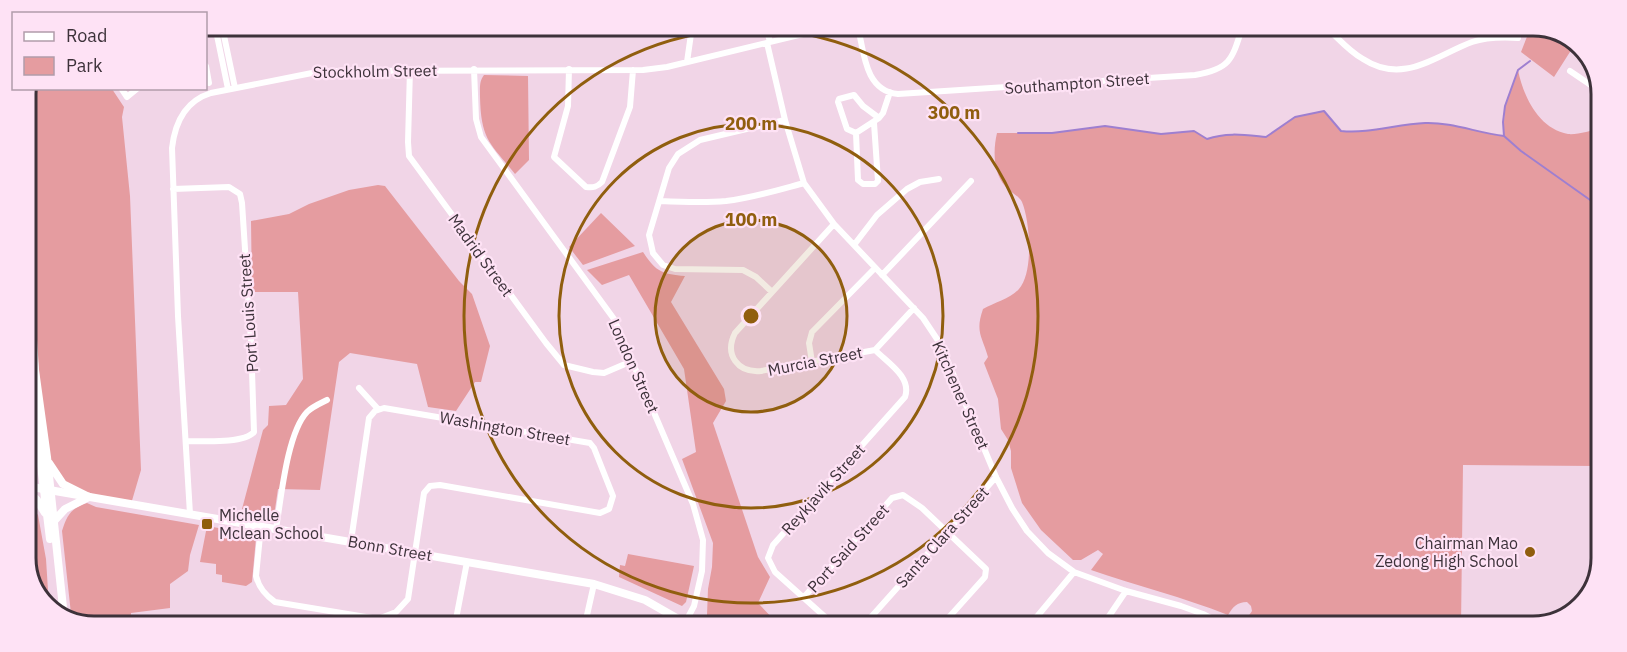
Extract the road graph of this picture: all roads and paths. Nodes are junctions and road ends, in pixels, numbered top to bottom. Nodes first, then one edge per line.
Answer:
1 (218, 36) edge
2 (223, 36) edge
3 (691, 36) edge
4 (768, 36) edge
5 (797, 36) edge
6 (860, 36) edge
7 (1239, 36) edge
8 (1336, 36) edge
9 (1502, 36) edge
10 (1502, 36) edge
11 (1518, 38) dead end
12 (769, 43) junction
13 (687, 62) junction
14 (410, 69) junction
15 (474, 69) junction
16 (569, 69) junction
17 (633, 70) junction
18 (1570, 71) dead end
19 (207, 72) edge
20 (209, 83) dead end
21 (1590, 85) edge
22 (231, 88) junction
23 (122, 90) edge
24 (136, 90) edge
25 (890, 93) junction
26 (785, 120) junction
27 (876, 121) junction
28 (856, 133) junction
29 (939, 179) dead end
30 (971, 181) dead end
31 (804, 183) junction
32 (173, 189) junction
33 (660, 201) junction
34 (834, 224) junction
35 (854, 244) junction
36 (875, 268) junction
37 (882, 275) junction
38 (772, 292) junction
39 (914, 308) junction
40 (875, 350) junction
41 (632, 361) junction
42 (812, 362) junction
43 (359, 388) dead end
44 (327, 400) dead end
45 (378, 409) junction
46 (36, 420) edge
47 (186, 441) junction
48 (43, 457) junction
49 (36, 464) edge
50 (996, 477) junction
51 (36, 488) edge
52 (47, 489) junction
53 (89, 497) junction
54 (36, 499) edge
55 (190, 514) junction
56 (51, 520) junction
57 (261, 526) junction
58 (276, 529) junction
59 (948, 533) junction
60 (351, 541) junction
61 (416, 553) junction
62 (467, 562) junction
63 (1074, 572) junction
64 (594, 584) junction
65 (1126, 591) junction
66 (804, 597) junction
67 (61, 605) edge
68 (360, 616) edge
69 (387, 616) edge
70 (457, 616) edge
71 (587, 616) edge
72 (674, 616) edge
73 (689, 616) edge
74 (824, 616) edge
75 (872, 616) edge
76 (950, 616) edge
77 (1037, 616) edge
78 (1109, 616) edge
79 (1204, 616) edge

1 - 22 street
2 - 22 street
3 - 13 street
4 - 12 street, Kitchener Street
5 - 12 street, Stockholm Street
6 - 25 street
7 - 25 street, Southampton Street
8 - 9 street
10 - 11 street
12 - 13 street, Stockholm Street
12 - 26 street, Kitchener Street
13 - 17 street, Stockholm Street
14 - 15 street, Stockholm Street
14 - 22 street, Stockholm Street
14 - 41 street, Madrid Street
15 - 16 street, Stockholm Street
15 - 41 street, London Street
16 - 17 street, Stockholm Street
16 - 17 street
18 - 21 street
19 - 20 street
22 - 32 street, Stockholm Street
23 - 24 street
25 - 27 street
26 - 31 street, Kitchener Street
26 - 33 street
27 - 28 street
27 - 28 street
27 - 28 street
29 - 35 street
30 - 37 street
31 - 33 street
31 - 34 street, Kitchener Street
32 - 47 street, Stockholm Street
32 - 47 street, Port Louis Street
33 - 38 street
34 - 35 street, Kitchener Street
34 - 38 street, Murcia Street
35 - 36 street, Kitchener Street
36 - 37 street, Kitchener Street
36 - 42 street
37 - 39 street, Kitchener Street
38 - 42 street, Murcia Street
39 - 40 street, Murcia Street
39 - 50 street, Kitchener Street
40 - 42 street, Murcia Street
40 - 66 street, Reykjavik Street
41 - 73 street, London Street
43 - 45 street
44 - 58 street
45 - 60 street
45 - 61 street, Washington Street
46 - 48 main road
47 - 55 street, Stockholm Street
48 - 49 main road
48 - 52 main road
48 - 53 main road
50 - 59 street, Santa Clara Street
50 - 63 street, Kitchener Street
51 - 52 street, Bonn Street
52 - 53 street, Bonn Street
52 - 56 main road
53 - 55 street, Bonn Street
53 - 56 main road
54 - 56 main road
55 - 57 street, Bonn Street
56 - 67 main road
57 - 58 street, Bonn Street
57 - 68 street
58 - 60 street, Bonn Street
59 - 66 street, Port Said Street
59 - 75 street, Santa Clara Street
59 - 76 street
60 - 61 street, Bonn Street
61 - 62 street, Bonn Street
61 - 69 street
62 - 64 street, Bonn Street
62 - 70 street
63 - 65 street, Kitchener Street
63 - 77 street
64 - 71 street
64 - 72 street, Bonn Street
65 - 78 street
65 - 79 street, Kitchener Street
66 - 74 street, Reykjavik Street

